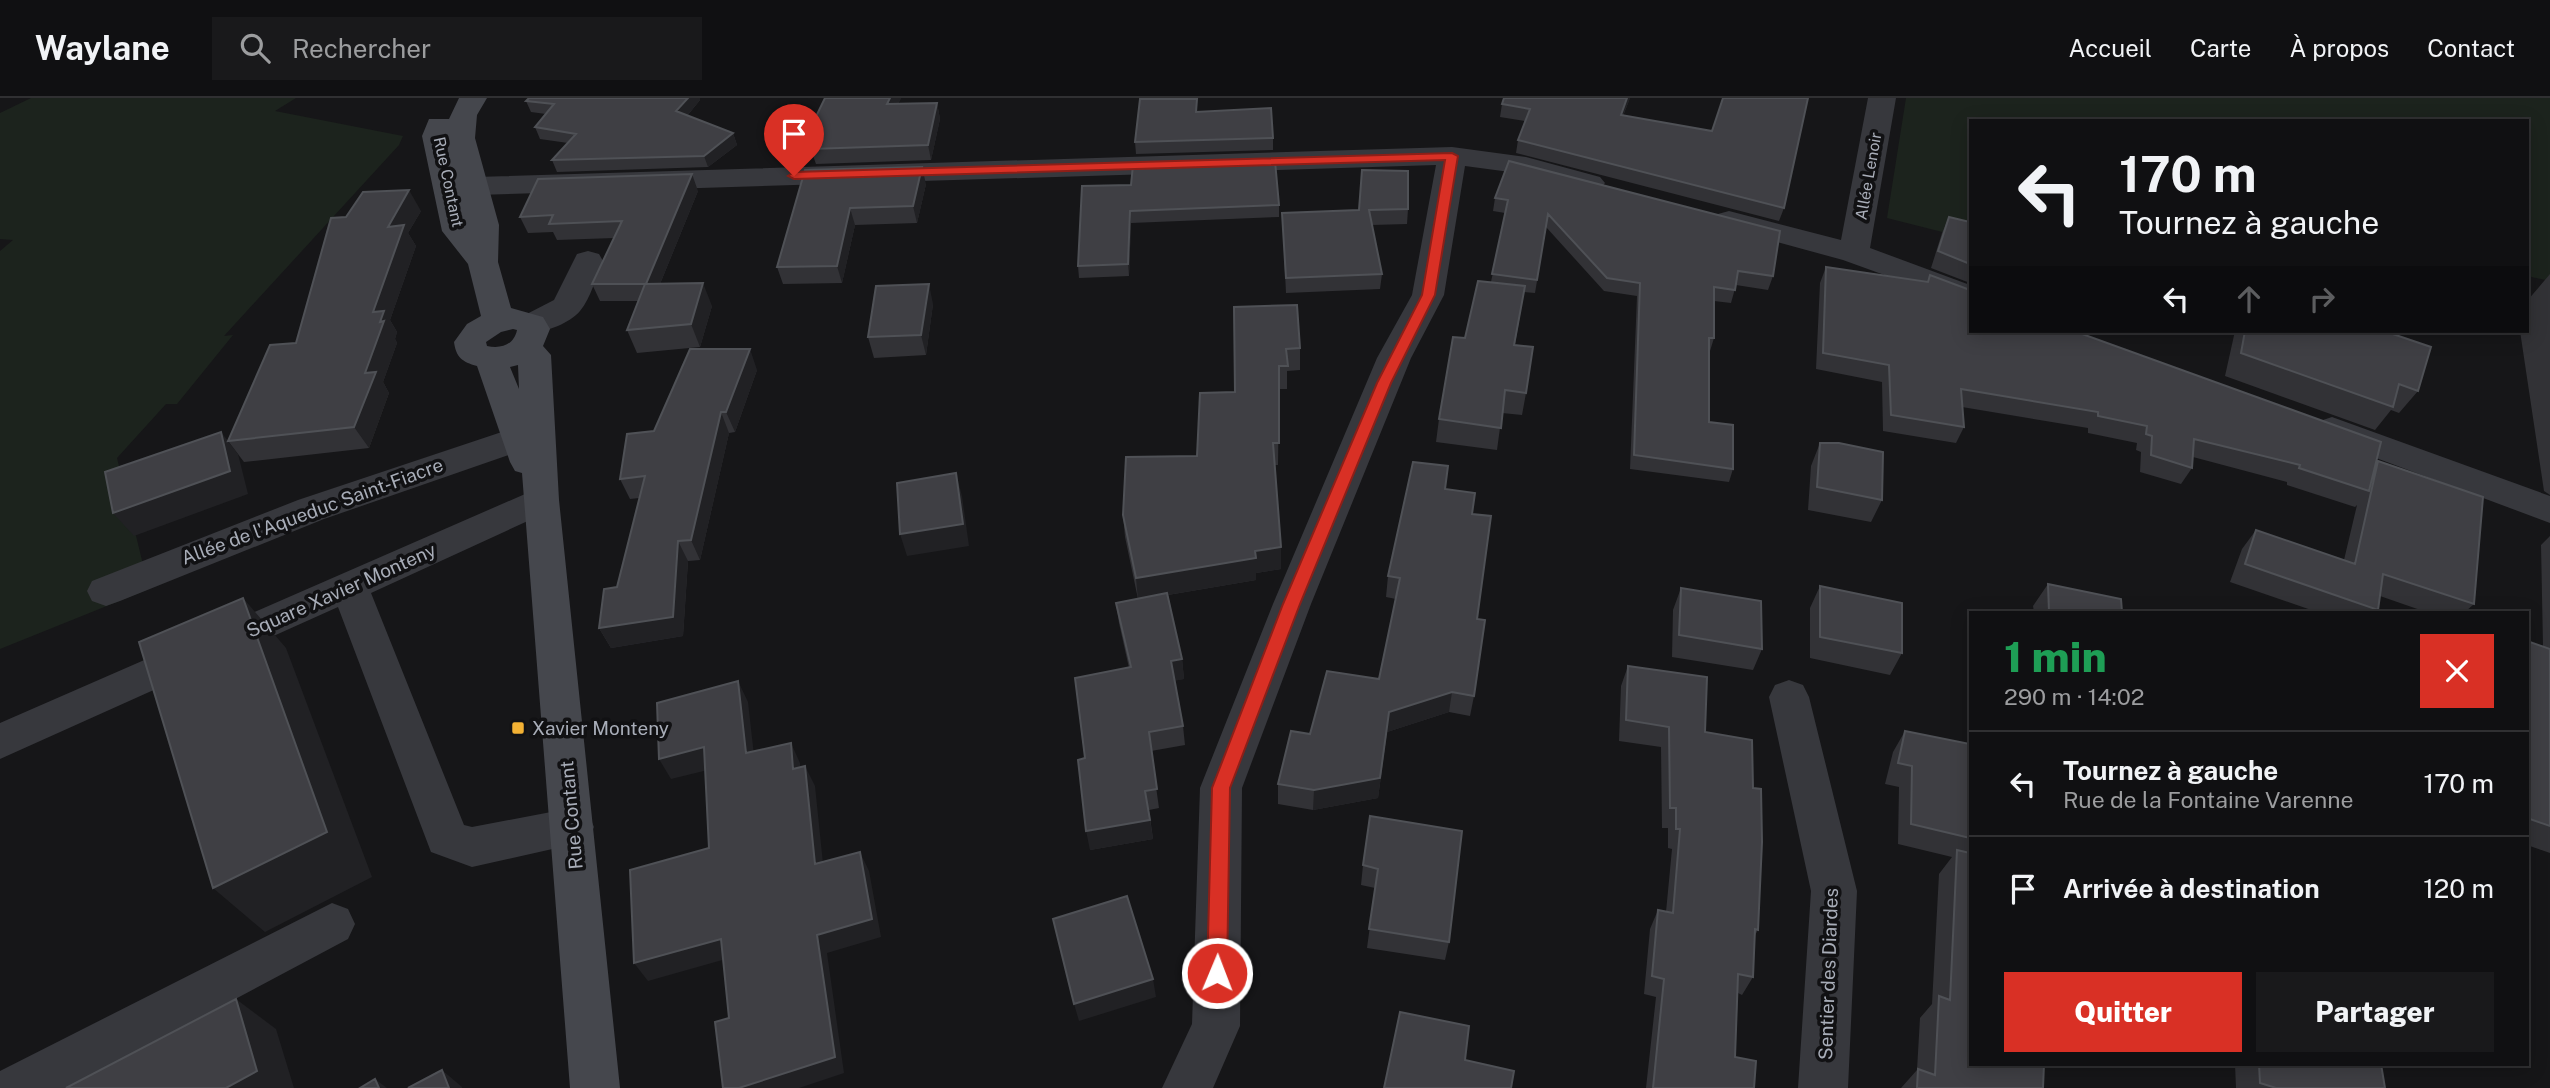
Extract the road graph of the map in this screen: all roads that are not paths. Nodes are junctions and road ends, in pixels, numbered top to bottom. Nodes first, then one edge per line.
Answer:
1 (451, 98) edge
2 (473, 98) edge
3 (1882, 98) edge
4 (1452, 156) junction
5 (476, 186) junction
6 (1621, 191) edge
7 (1702, 213) edge
8 (1854, 253) junction
9 (587, 261) dead end
10 (483, 262) junction
11 (1969, 296) edge
12 (515, 344) junction
13 (2302, 418) edge
14 (520, 438) junction
15 (541, 500) junction
16 (2550, 510) edge
17 (349, 586) junction
18 (106, 591) dead end
19 (1789, 696) dead end
20 (0, 742) edge
21 (572, 827) junction
22 (332, 924) dead end
23 (18, 1088) edge
24 (595, 1088) edge
25 (1187, 1088) edge
26 (1823, 1088) edge

1 - 10 main road, Rue Contant
2 - 5 main road, Rue Contant
3 - 8 street, Allée Lenoir
4 - 5 street
4 - 6 street
4 - 25 street
5 - 10 main road, Rue Contant
7 - 8 street
8 - 11 street
9 - 12 street
10 - 12 main road, Rue Contant
12 - 14 main road, Rue Contant
12 - 15 main road, Rue Contant
13 - 16 street
14 - 15 main road, Rue Contant
14 - 18 street, Allée de l'Aqueduc Saint-Fiacre
15 - 17 street, Square Xavier Monteny
15 - 21 main road, Rue Contant
17 - 20 street, Square Xavier Monteny
17 - 21 street
19 - 26 street, Sentier des Diardes
21 - 24 main road, Rue Contant
22 - 23 street

